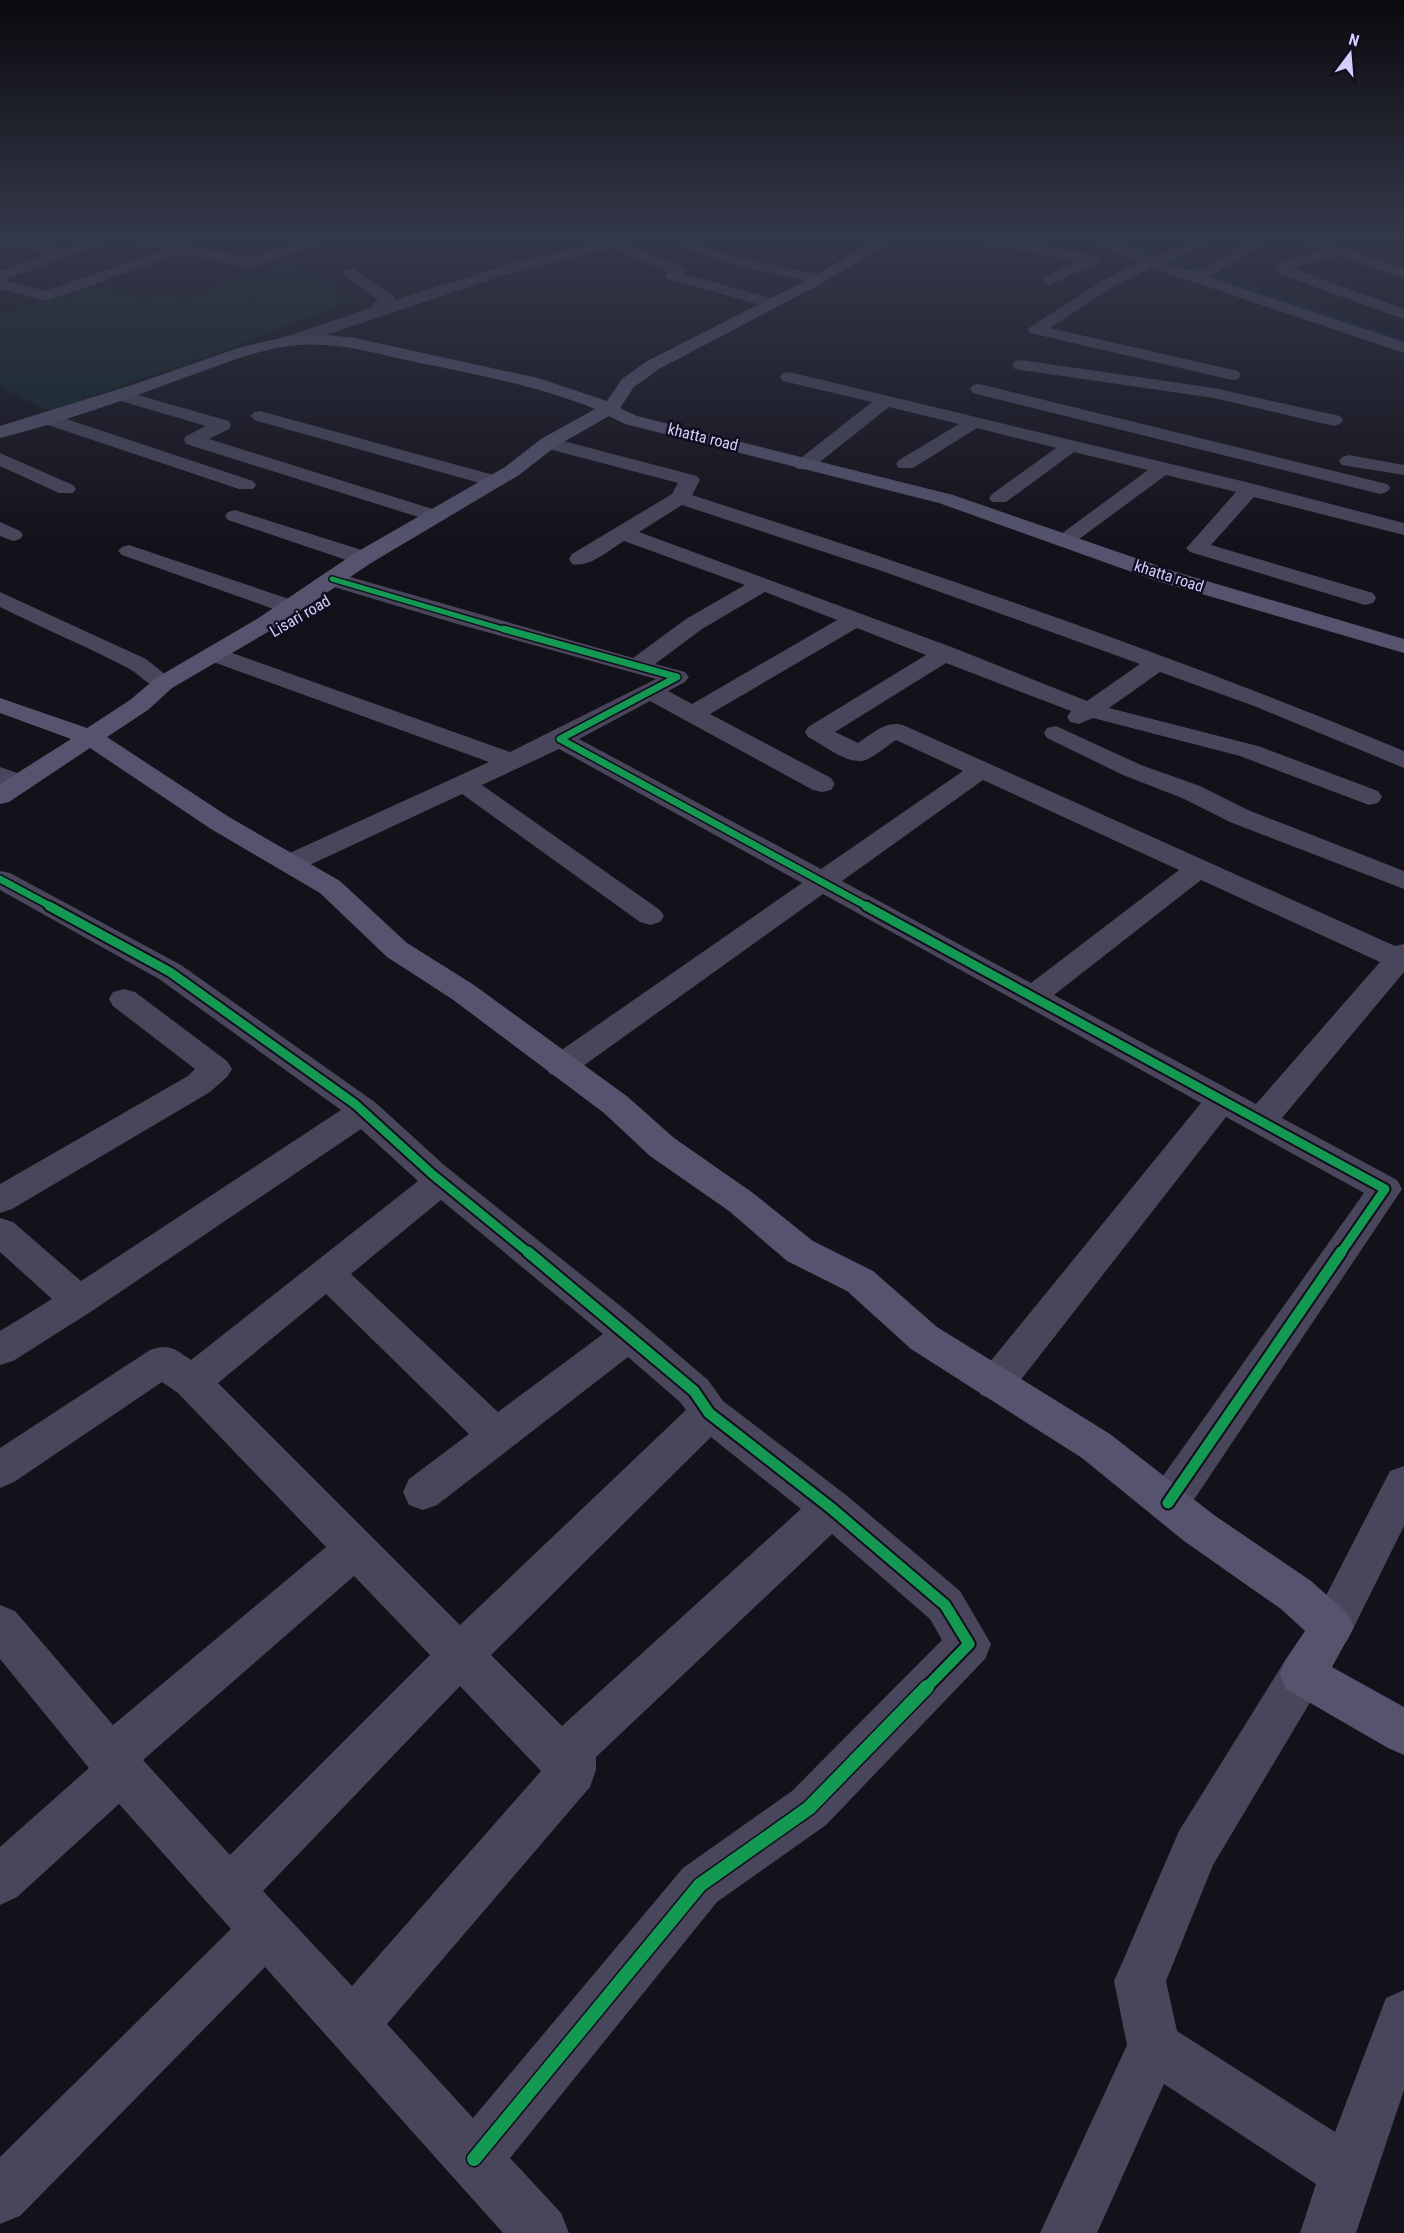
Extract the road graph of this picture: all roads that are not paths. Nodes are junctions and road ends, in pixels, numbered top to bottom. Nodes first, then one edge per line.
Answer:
1 (298, 338) edge
2 (704, 338) edge
3 (1031, 338) edge
4 (1073, 338) edge
5 (1375, 338) edge
6 (290, 341) junction
7 (1024, 343) dead end
8 (1404, 348) edge
9 (1006, 354) dead end
10 (1021, 365) junction
11 (1232, 375) dead end
12 (789, 377) dead end
13 (979, 389) junction
14 (120, 395) junction
15 (886, 400) junction
16 (604, 412) junction
17 (936, 413) junction
18 (260, 416) dead end
19 (45, 418) junction
20 (1335, 420) dead end
21 (975, 422) junction
22 (0, 432) edge
23 (558, 446) junction
24 (1070, 446) junction
25 (1329, 456) dead end
26 (0, 459) edge
27 (906, 464) dead end
28 (804, 465) junction
29 (1162, 468) junction
30 (1402, 468) edge
31 (494, 481) junction
32 (246, 485) dead end
33 (1380, 488) junction
34 (66, 489) dead end
35 (1250, 489) junction
36 (680, 498) junction
37 (999, 498) dead end
38 (235, 516) dead end
39 (435, 516) junction
40 (1382, 522) junction
41 (1404, 529) edge
42 (622, 533) junction
43 (1064, 542) junction
44 (129, 551) dead end
45 (363, 558) junction
46 (580, 559) dead end
47 (332, 579) junction
48 (763, 584) junction
49 (353, 585) junction
50 (1365, 598) dead end
51 (0, 599) edge
52 (290, 607) junction
53 (856, 619) junction
54 (1404, 646) edge
55 (946, 653) junction
56 (220, 657) junction
57 (1156, 664) junction
58 (643, 679) junction
59 (164, 683) junction
60 (0, 705) edge
61 (1089, 710) junction
62 (691, 715) junction
63 (560, 739) junction
64 (96, 741) junction
65 (1404, 760) edge
66 (510, 761) junction
67 (981, 769) junction
68 (463, 783) junction
69 (822, 784) dead end
70 (7, 785) edge
71 (1369, 797) dead end
72 (0, 816) edge
73 (291, 863) junction
74 (1198, 869) junction
75 (0, 879) edge
76 (821, 881) junction
77 (1404, 881) edge
78 (650, 916) dead end
79 (1402, 956) edge
80 (1033, 996) junction
81 (124, 999) dead end
82 (561, 1066) junction
83 (1222, 1100) junction
84 (364, 1112) junction
85 (1260, 1121) junction
86 (441, 1181) junction
87 (1394, 1194) edge
88 (0, 1200) edge
89 (0, 1231) edge
90 (327, 1273) junction
91 (79, 1301) junction
92 (629, 1335) junction
93 (0, 1350) edge
94 (192, 1382) junction
95 (995, 1384) junction
96 (709, 1413) junction
97 (497, 1436) junction
98 (0, 1470) edge
99 (1404, 1484) edge
100 (423, 1492) dead end
101 (1168, 1503) junction
102 (831, 1508) junction
103 (355, 1548) junction
104 (1332, 1627) junction
105 (5, 1641) edge
106 (460, 1656) junction
107 (1302, 1674) junction
108 (1404, 1732) edge
109 (116, 1764) junction
110 (573, 1770) junction
111 (0, 1880) edge
112 (230, 1890) junction
113 (266, 1930) junction
114 (1404, 2016) edge
115 (352, 2025) junction
116 (1154, 2047) junction
117 (474, 2159) junction
118 (1348, 2172) junction
119 (0, 2196) edge
120 (541, 2233) edge
121 (1068, 2233) edge
122 (1328, 2233) edge

1 - 6 street
2 - 16 street, Lisari road
3 - 7 street
4 - 11 street
5 - 8 street
6 - 14 street, khatta road
6 - 16 street, khatta road
9 - 10 street
10 - 13 street
10 - 20 street
12 - 15 street
13 - 17 street
13 - 33 street
14 - 19 street, khatta road
14 - 39 street
15 - 17 street
15 - 28 street
16 - 23 street, Lisari road
16 - 28 street, khatta road
17 - 21 street
18 - 31 street
19 - 22 street, khatta road
19 - 32 street
21 - 24 street
21 - 27 street
23 - 31 street, Lisari road
23 - 36 street
23 - 49 street, Lisari road
24 - 29 street
24 - 37 street
25 - 30 street
26 - 34 street
28 - 43 street, khatta road
29 - 35 street
29 - 43 street
30 - 33 street
31 - 39 street, Lisari road
33 - 40 street
35 - 40 street
35 - 50 street
36 - 42 street
36 - 57 street
38 - 45 street
39 - 45 street, Lisari road
40 - 41 street
42 - 46 street
42 - 48 street
43 - 54 street, khatta road
44 - 52 street
45 - 47 street, Lisari road
47 - 49 street
47 - 52 street, Lisari road
48 - 53 street
48 - 58 street
49 - 56 street, Lisari road
49 - 58 street
51 - 59 street
52 - 56 street, Lisari road
53 - 55 street
53 - 62 street
55 - 61 street
55 - 67 street
56 - 59 street, Lisari road
56 - 64 street, Lisari road
56 - 66 street
57 - 61 street
57 - 65 street
58 - 62 street
58 - 63 street
59 - 64 street, Lisari road
60 - 64 street
61 - 71 street
61 - 77 street
62 - 69 street
63 - 66 street
63 - 76 street
64 - 70 street, Lisari road
64 - 72 street, Lisari road
64 - 73 street
66 - 68 street
67 - 74 street
67 - 76 street
68 - 73 street
68 - 78 street
73 - 82 street
74 - 79 street
74 - 80 street
75 - 84 street
76 - 80 street
76 - 82 street
79 - 85 street
80 - 83 street
81 - 88 street
82 - 95 street
83 - 85 street
83 - 95 street
84 - 86 street
84 - 91 street
85 - 87 street
86 - 90 street
86 - 92 street
87 - 101 street
89 - 91 street
90 - 94 street
90 - 97 street
91 - 93 street
92 - 96 street
92 - 97 street
94 - 98 street
94 - 103 street
95 - 101 street
96 - 102 street
96 - 106 street
97 - 100 street
99 - 104 street
101 - 104 street
102 - 110 street
102 - 117 street
103 - 106 street
103 - 109 street
104 - 107 street
105 - 109 street
106 - 110 street
106 - 112 street
107 - 108 street
107 - 116 street
109 - 111 street
109 - 112 street
110 - 115 street
112 - 113 street
113 - 115 street
113 - 119 street
114 - 118 street
115 - 117 street
116 - 118 street
116 - 121 street
117 - 120 street
118 - 122 street

